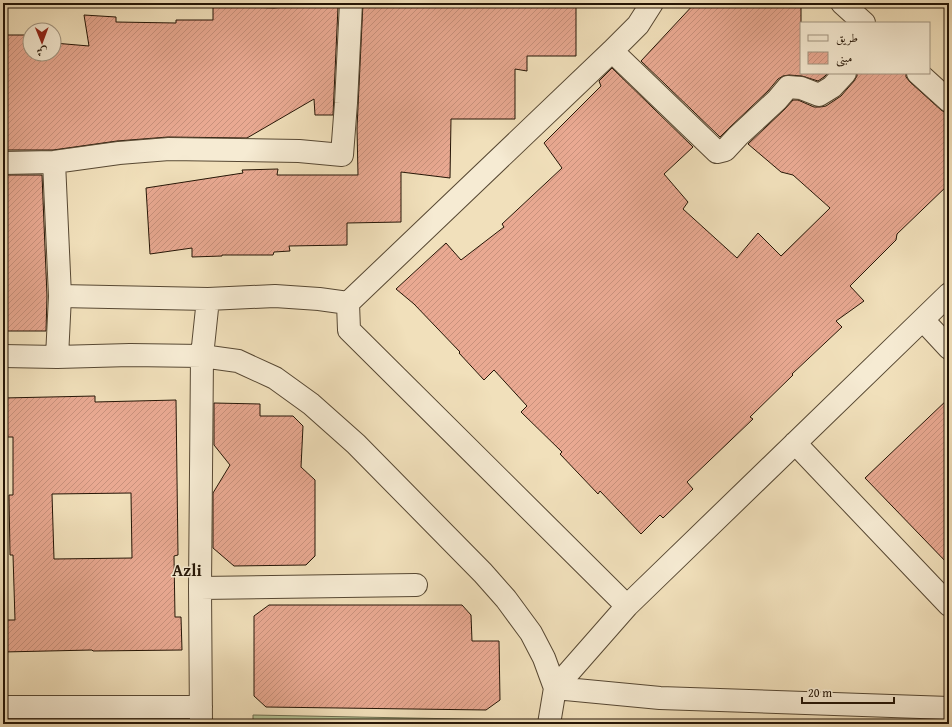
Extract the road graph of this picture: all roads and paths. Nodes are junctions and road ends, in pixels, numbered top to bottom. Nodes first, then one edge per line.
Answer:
1 (350, 3) edge
2 (652, 3) edge
3 (842, 3) edge
4 (863, 22) edge
5 (612, 51) junction
6 (844, 74) edge
7 (919, 74) edge
8 (949, 101) edge
9 (54, 162) junction
10 (3, 163) edge
11 (949, 294) edge
12 (60, 296) junction
13 (208, 299) junction
14 (348, 303) junction
15 (923, 320) junction
16 (949, 348) edge
17 (3, 356) edge
18 (202, 356) junction
19 (57, 357) junction
20 (795, 443) junction
21 (416, 585) dead end
22 (200, 588) junction
23 (949, 605) edge
24 (627, 606) junction
25 (555, 688) junction
26 (3, 706) edge
27 (944, 713) edge
28 (201, 716) edge
29 (550, 724) edge

1 - 9 street
2 - 5 street
3 - 4 street
5 - 6 street
5 - 14 street
7 - 8 street
9 - 10 street
9 - 12 street
11 - 15 street
12 - 13 street
12 - 19 street
13 - 14 street
13 - 18 street
14 - 24 street
15 - 16 street
15 - 20 street
17 - 19 street
18 - 19 street
18 - 22 street
18 - 25 street
20 - 23 street
20 - 24 street
21 - 22 street
22 - 28 street
24 - 25 street
25 - 27 street
25 - 29 street
26 - 28 street

